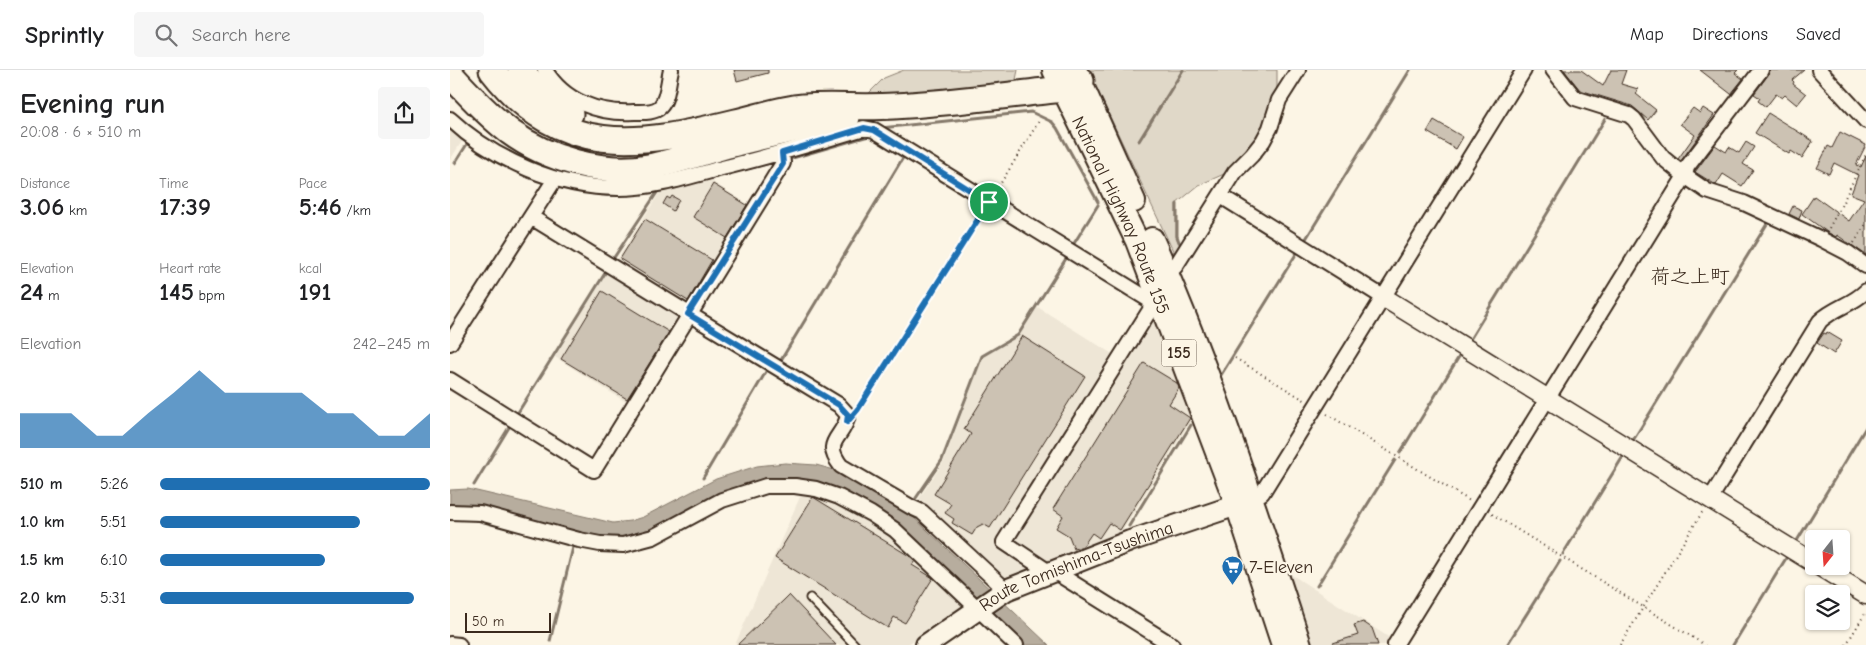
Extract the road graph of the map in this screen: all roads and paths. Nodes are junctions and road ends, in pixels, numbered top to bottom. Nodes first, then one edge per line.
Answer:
1 (476, 70) edge
2 (492, 70) edge
3 (521, 70) edge
4 (545, 70) edge
5 (670, 70) edge
6 (1298, 70) edge
7 (1524, 70) edge
8 (1553, 70) edge
9 (1761, 70) edge
10 (1820, 70) edge
11 (450, 74) edge
12 (1068, 78) edge
13 (450, 119) edge
14 (1039, 121) dead end
15 (1866, 121) edge
16 (729, 134) junction
17 (782, 153) junction
18 (1866, 154) edge
19 (1685, 176) junction
20 (556, 179) junction
21 (1221, 196) junction
22 (989, 202) junction
23 (531, 217) junction
24 (1866, 224) edge
25 (1822, 239) junction
26 (1848, 253) junction
27 (1866, 266) edge
28 (1166, 270) junction
29 (1866, 291) edge
30 (1383, 297) junction
31 (1155, 300) junction
32 (688, 314) junction
33 (450, 343) edge
34 (1235, 358) dead end
35 (450, 380) edge
36 (1547, 398) junction
37 (1316, 407) junction
38 (847, 422) junction
39 (1710, 499) junction
40 (1244, 501) junction
41 (1480, 506) junction
42 (450, 512) edge
43 (1805, 557) edge
44 (1050, 571) junction
45 (1833, 575) edge
46 (1006, 590) junction
47 (1866, 596) edge
48 (810, 598) dead end
49 (1643, 607) junction
50 (977, 609) junction
51 (1866, 612) edge
52 (450, 644) edge
53 (459, 645) edge
54 (855, 645) edge
55 (926, 645) edge
56 (1016, 645) edge
57 (1172, 645) edge
58 (1283, 645) edge
59 (1300, 645) edge
60 (1395, 645) edge
61 (1620, 645) edge
62 (1705, 645) edge
63 (1846, 645) edge

1 - 16 highway
2 - 16 highway
3 - 16 highway
4 - 5 street
6 - 21 street
7 - 30 street
8 - 19 street
9 - 19 street
10 - 15 street
11 - 16 highway
12 - 16 highway
12 - 28 highway, National Highway Route 155 / 155
12 - 31 highway, National Highway Route 155 / 155
13 - 20 street
14 - 22 path
17 - 20 street
17 - 22 street
17 - 32 street
18 - 25 path
19 - 25 street
19 - 36 street
20 - 23 street
21 - 28 street
21 - 30 street
22 - 31 street
22 - 38 path
23 - 32 street
23 - 33 street
24 - 26 path
25 - 26 street
26 - 27 street
28 - 40 highway, National Highway Route 155 / 155
29 - 39 street
30 - 36 street
30 - 37 street
31 - 40 highway, National Highway Route 155 / 155
31 - 44 street
32 - 35 street
32 - 38 street
34 - 37 path
36 - 39 street
36 - 41 street
37 - 40 street
37 - 41 path
38 - 46 street
39 - 43 street
39 - 49 path
40 - 44 main road, Route Tomishima-Tsushima
40 - 58 highway, National Highway Route 155 / 155
40 - 59 highway, National Highway Route 155 / 155
41 - 49 path
41 - 60 street
42 - 50 street
44 - 46 main road, Route Tomishima-Tsushima
44 - 57 street
45 - 47 street
46 - 50 main road, Route Tomishima-Tsushima
48 - 54 lane
49 - 61 path
49 - 62 path
50 - 55 main road, Route Tomishima-Tsushima
50 - 56 street
51 - 63 path
52 - 53 street

